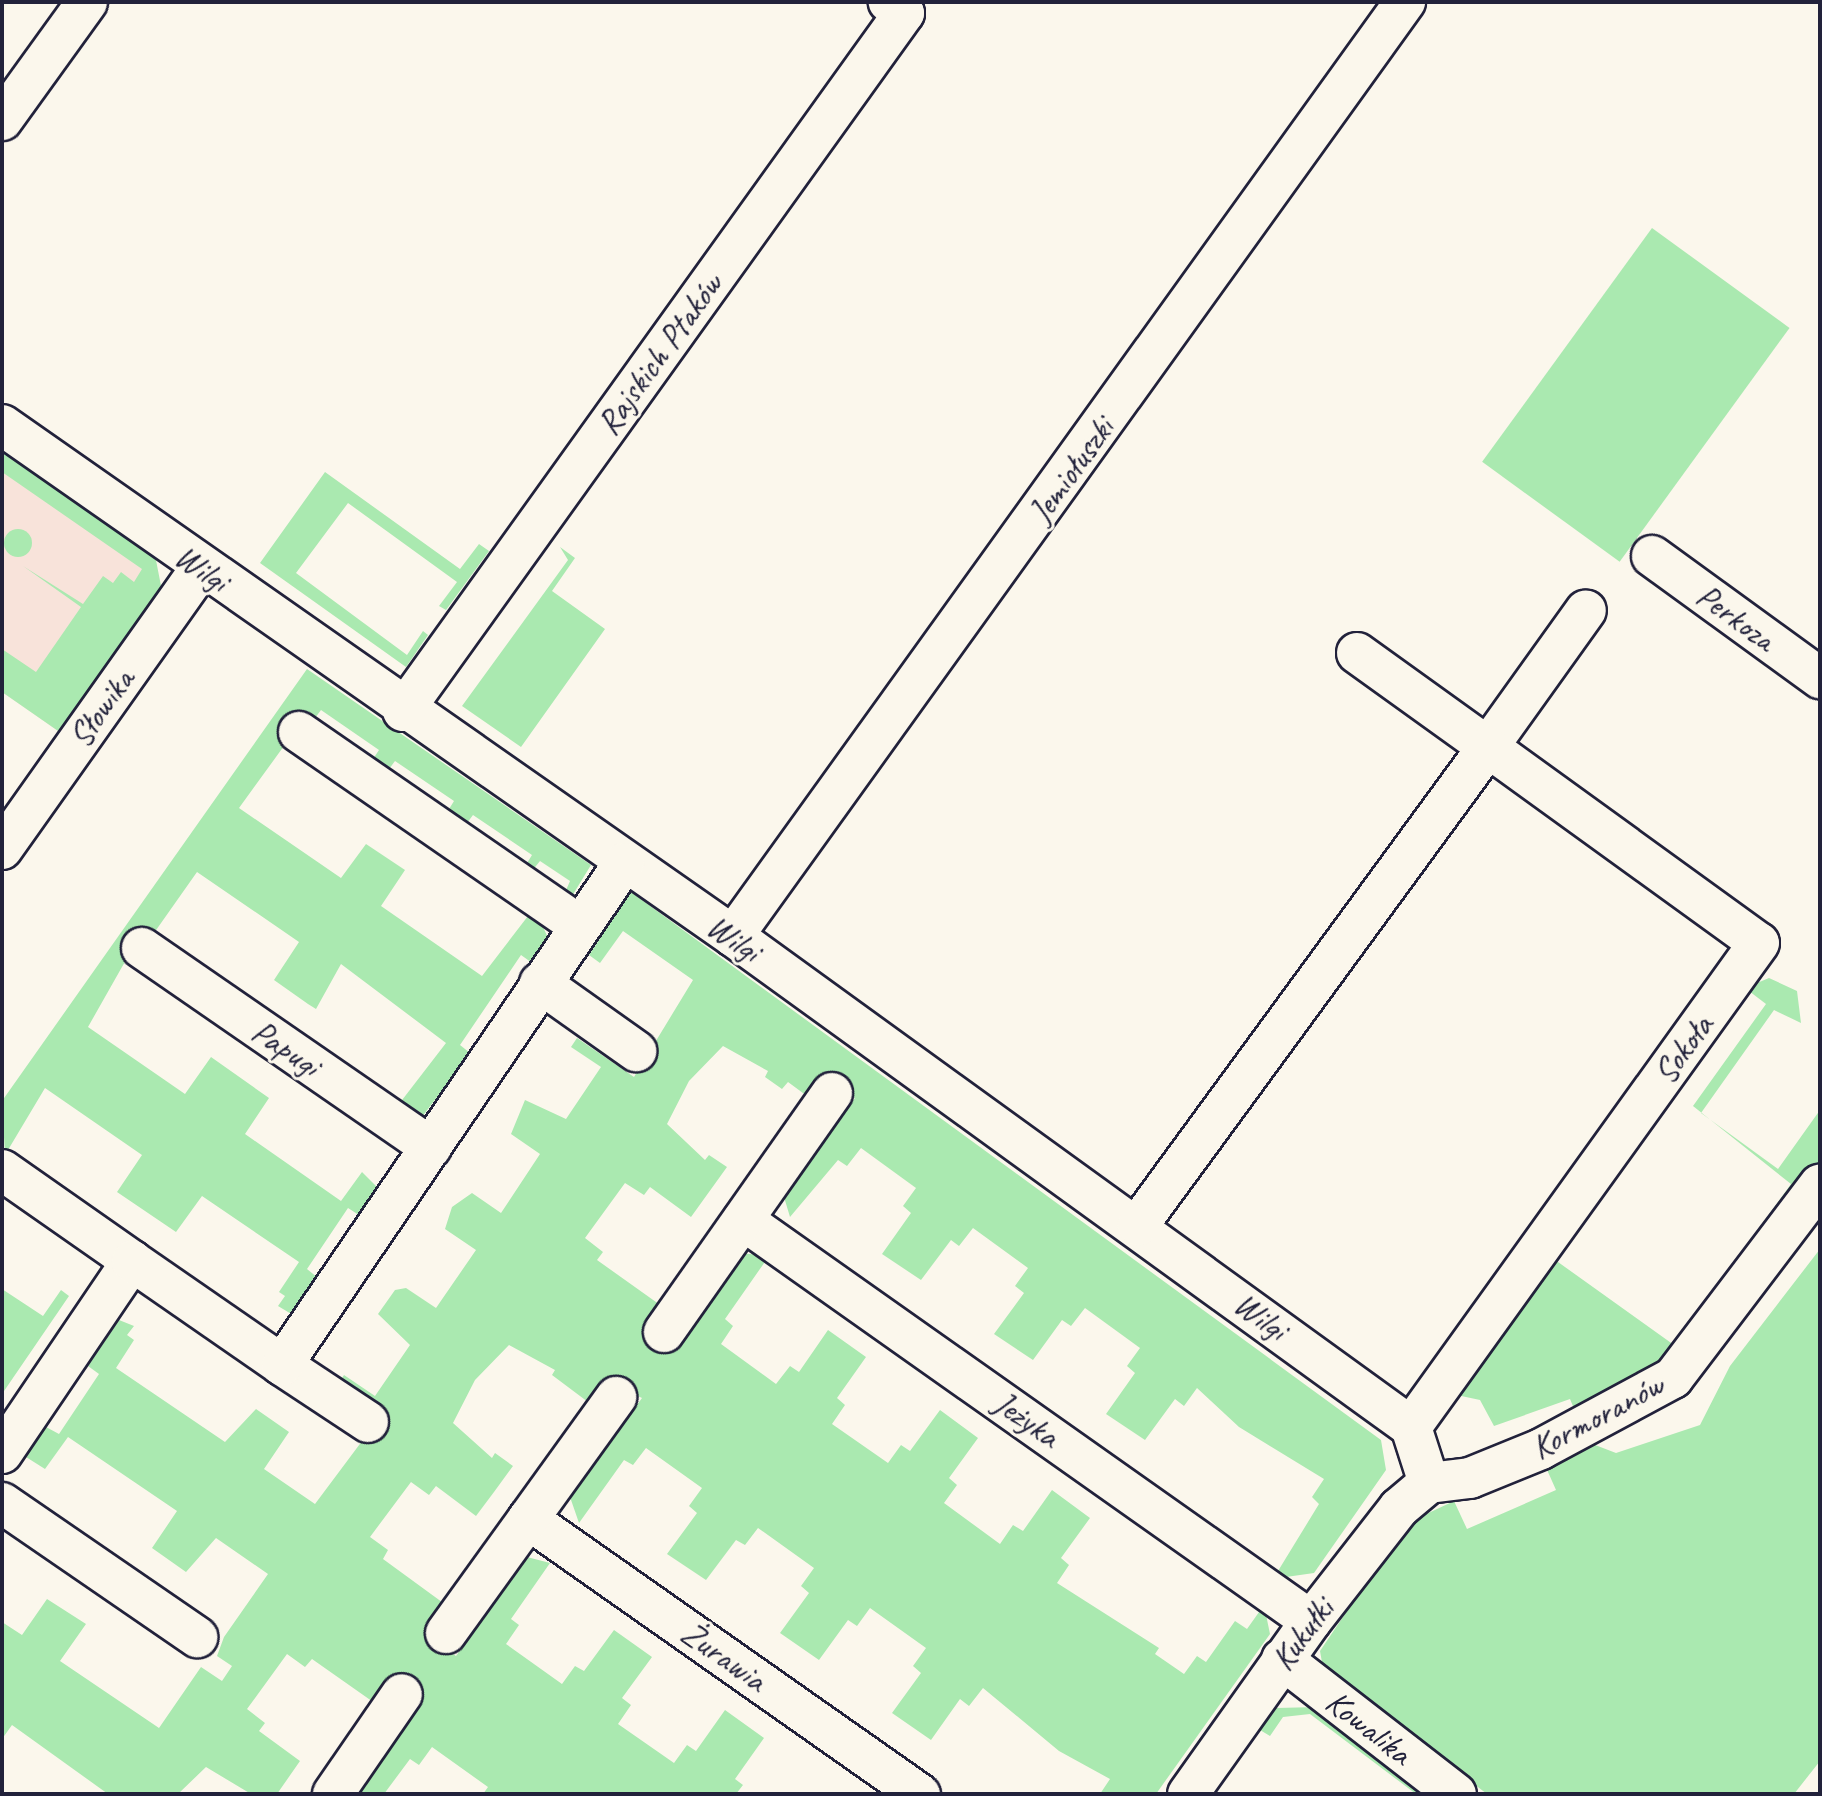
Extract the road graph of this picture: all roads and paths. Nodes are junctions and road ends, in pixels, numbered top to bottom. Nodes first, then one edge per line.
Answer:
1 (87, 2) edge
2 (889, 2) edge
3 (1405, 2) edge
4 (2, 120) edge
5 (2, 425) edge
6 (1652, 556) dead end
7 (201, 568) junction
8 (1586, 610) dead end
9 (1357, 653) dead end
10 (1820, 678) edge
11 (403, 711) junction
12 (299, 732) dead end
13 (1488, 747) junction
14 (2, 849) edge
15 (624, 863) junction
16 (579, 925) junction
17 (733, 936) junction
18 (142, 948) dead end
19 (540, 983) junction
20 (636, 1051) dead end
21 (832, 1093) dead end
22 (431, 1147) junction
23 (2, 1170) edge
24 (1820, 1184) edge
25 (743, 1220) junction
26 (1138, 1225) junction
27 (132, 1261) junction
28 (664, 1332) dead end
29 (282, 1365) junction
30 (616, 1397) dead end
31 (368, 1422) dead end
32 (1411, 1427) junction
33 (2, 1453) edge
34 (1429, 1483) junction
35 (2, 1503) edge
36 (528, 1519) junction
37 (1311, 1621) junction
38 (446, 1633) dead end
39 (197, 1637) dead end
40 (1282, 1659) junction
41 (402, 1694) dead end
42 (333, 1794) edge
43 (920, 1794) edge
44 (1188, 1794) edge
45 (1456, 1794) edge

1 - 4 street
2 - 11 street, Rajskich Ptaków
3 - 17 street, Jemiołuszki
5 - 7 street, Wilgi
6 - 10 street, Perkoza
7 - 11 street, Wilgi
7 - 14 street, Słowika
8 - 13 street
9 - 13 street, Sokoła
11 - 15 street, Wilgi
12 - 16 street
13 - 26 street
13 - 32 street, Sokoła
15 - 16 street
15 - 17 street, Wilgi
16 - 19 street
17 - 26 street, Wilgi
18 - 22 street, Papugi
19 - 20 street
19 - 22 street
21 - 25 street
22 - 29 street
23 - 27 street
24 - 34 street, Kormoranów
25 - 28 street
25 - 37 street, Jeżyka
26 - 32 street, Wilgi
27 - 29 street
27 - 33 street
29 - 31 street
30 - 36 street
32 - 34 street
34 - 37 street, Kukułki
35 - 39 street
36 - 38 street
36 - 43 street, Żurawia
37 - 40 street, Kukułki
40 - 44 street, Kukułki
40 - 45 street, Kowalika
41 - 42 street

